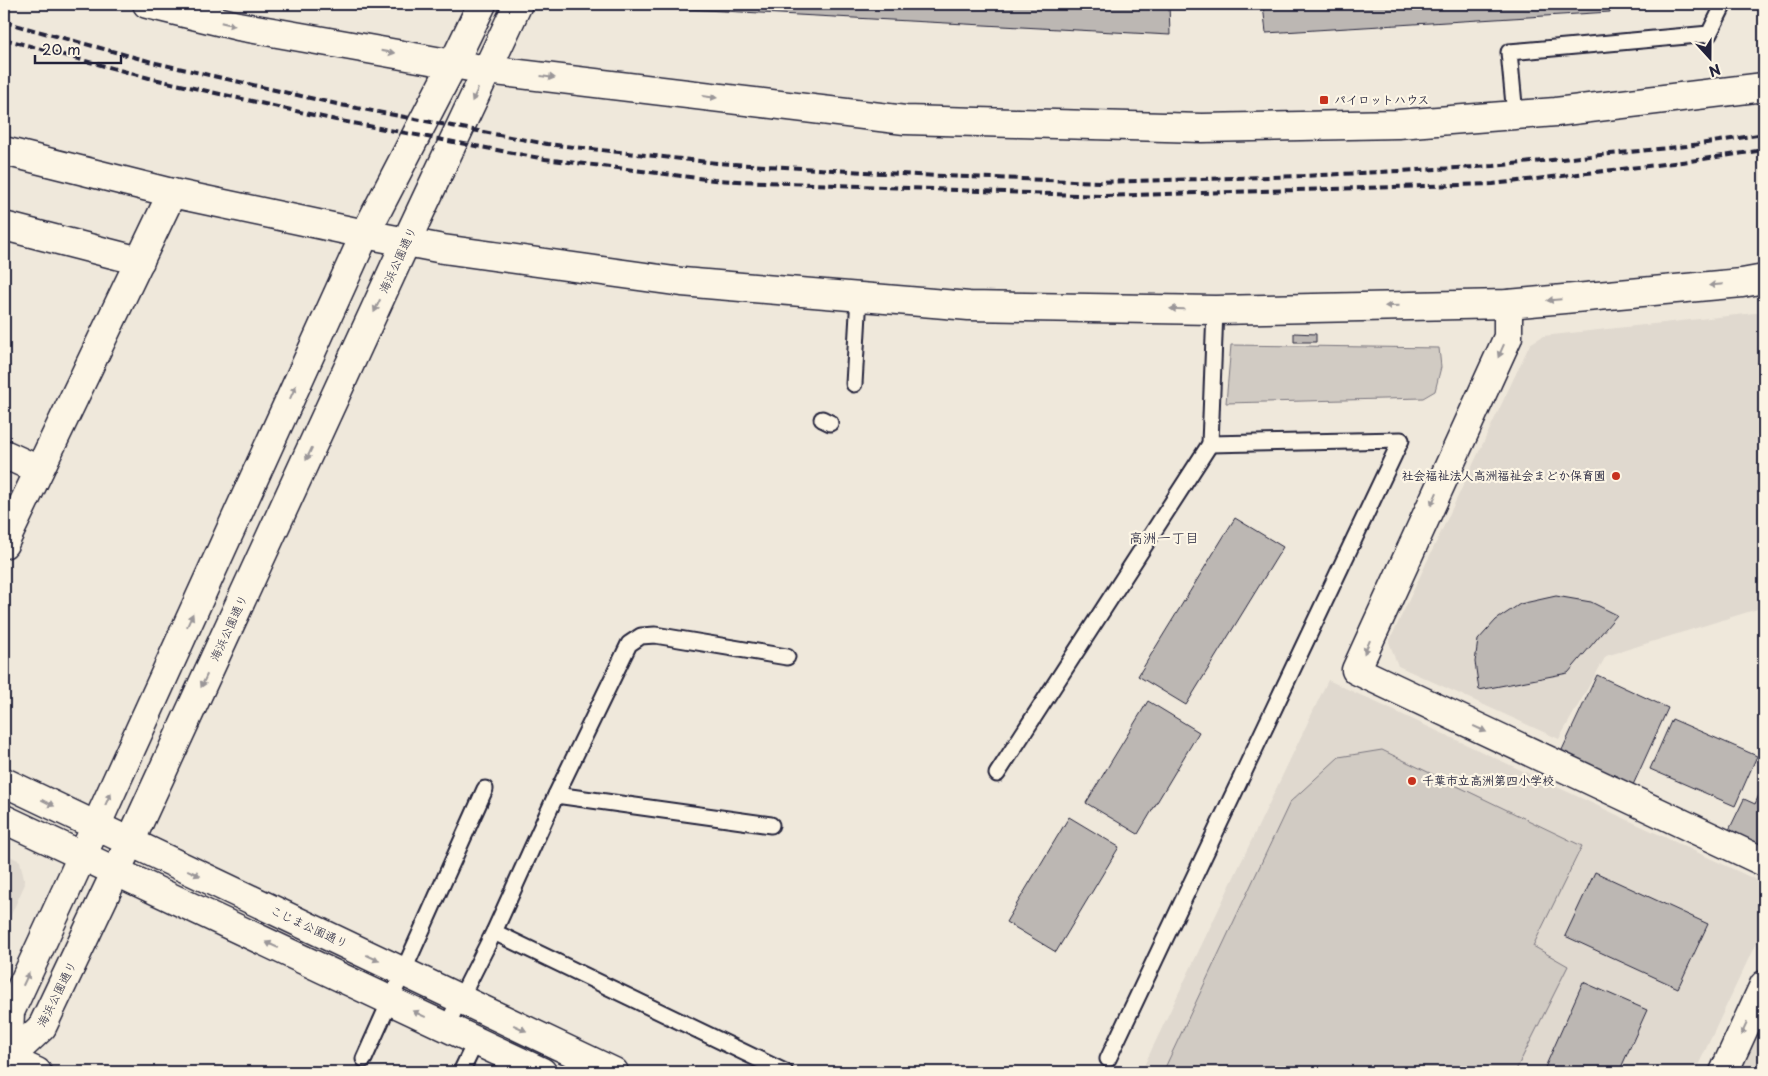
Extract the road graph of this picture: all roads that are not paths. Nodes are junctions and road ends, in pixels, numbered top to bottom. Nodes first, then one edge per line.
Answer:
1 (146, 4) edge
2 (482, 4) edge
3 (518, 4) edge
4 (1724, 4) edge
5 (453, 64) junction
6 (487, 70) junction
7 (1764, 86) edge
8 (1515, 115) junction
9 (4, 151) edge
10 (172, 193) junction
11 (4, 226) edge
12 (365, 234) junction
13 (406, 242) junction
14 (140, 261) junction
15 (1764, 279) edge
16 (859, 296) junction
17 (1508, 304) junction
18 (1215, 310) junction
19 (854, 384) dead end
20 (1210, 444) junction
21 (4, 454) edge
22 (39, 470) junction
23 (4, 544) edge
24 (788, 657) dead end
25 (997, 774) dead end
26 (4, 782) edge
27 (485, 789) dead end
28 (556, 796) junction
29 (4, 819) edge
30 (771, 824) dead end
31 (96, 826) junction
32 (130, 842) junction
33 (83, 856) junction
34 (1764, 862) edge
35 (116, 872) junction
36 (494, 932) junction
37 (403, 972) junction
38 (1764, 985) edge
39 (460, 999) junction
40 (390, 1001) junction
41 (446, 1027) junction
42 (476, 1041) junction
43 (364, 1059) dead end
44 (1108, 1059) dead end
45 (6, 1063) edge
46 (37, 1072) edge
47 (461, 1072) edge
48 (542, 1072) edge
49 (614, 1072) edge
50 (785, 1072) edge
51 (1724, 1072) edge

1 -> 5 street
2 - 5 street
3 - 6 street, 海浜公園通り
4 - 8 lane
5 - 6 street
5 - 12 street
6 -> 8 street
6 -> 13 street, 海浜公園通り
7 - 8 street
9 - 10 street
10 - 12 street
10 - 14 street
11 - 14 street
12 - 13 street
31 -> 12 street
13 - 16 street
13 -> 32 street, 海浜公園通り
14 - 22 street
15 -> 17 street
18 -> 16 street
16 - 19 lane
17 -> 18 street
17 -> 34 street
18 - 20 lane
20 - 25 lane
20 - 44 lane
21 - 22 street
22 - 23 street
24 - 28 lane
26 -> 31 street, こじま公園通り
27 - 37 lane
28 - 30 lane
28 - 36 lane
29 - 33 street
31 - 32 street, こじま公園通り
31 - 33 street
32 - 35 street, 海浜公園通り
32 -> 37 street, こじま公園通り
33 - 35 street
45 -> 33 street
40 -> 35 street
35 - 45 street, 海浜公園通り
36 - 39 lane
36 - 50 lane
37 - 39 street, こじま公園通り
37 - 40 lane
38 -> 51 street
39 - 41 lane
39 -> 49 street, こじま公園通り
41 -> 40 street
40 - 43 lane
41 - 42 street
42 - 47 lane
42 - 48 street
45 - 46 street

